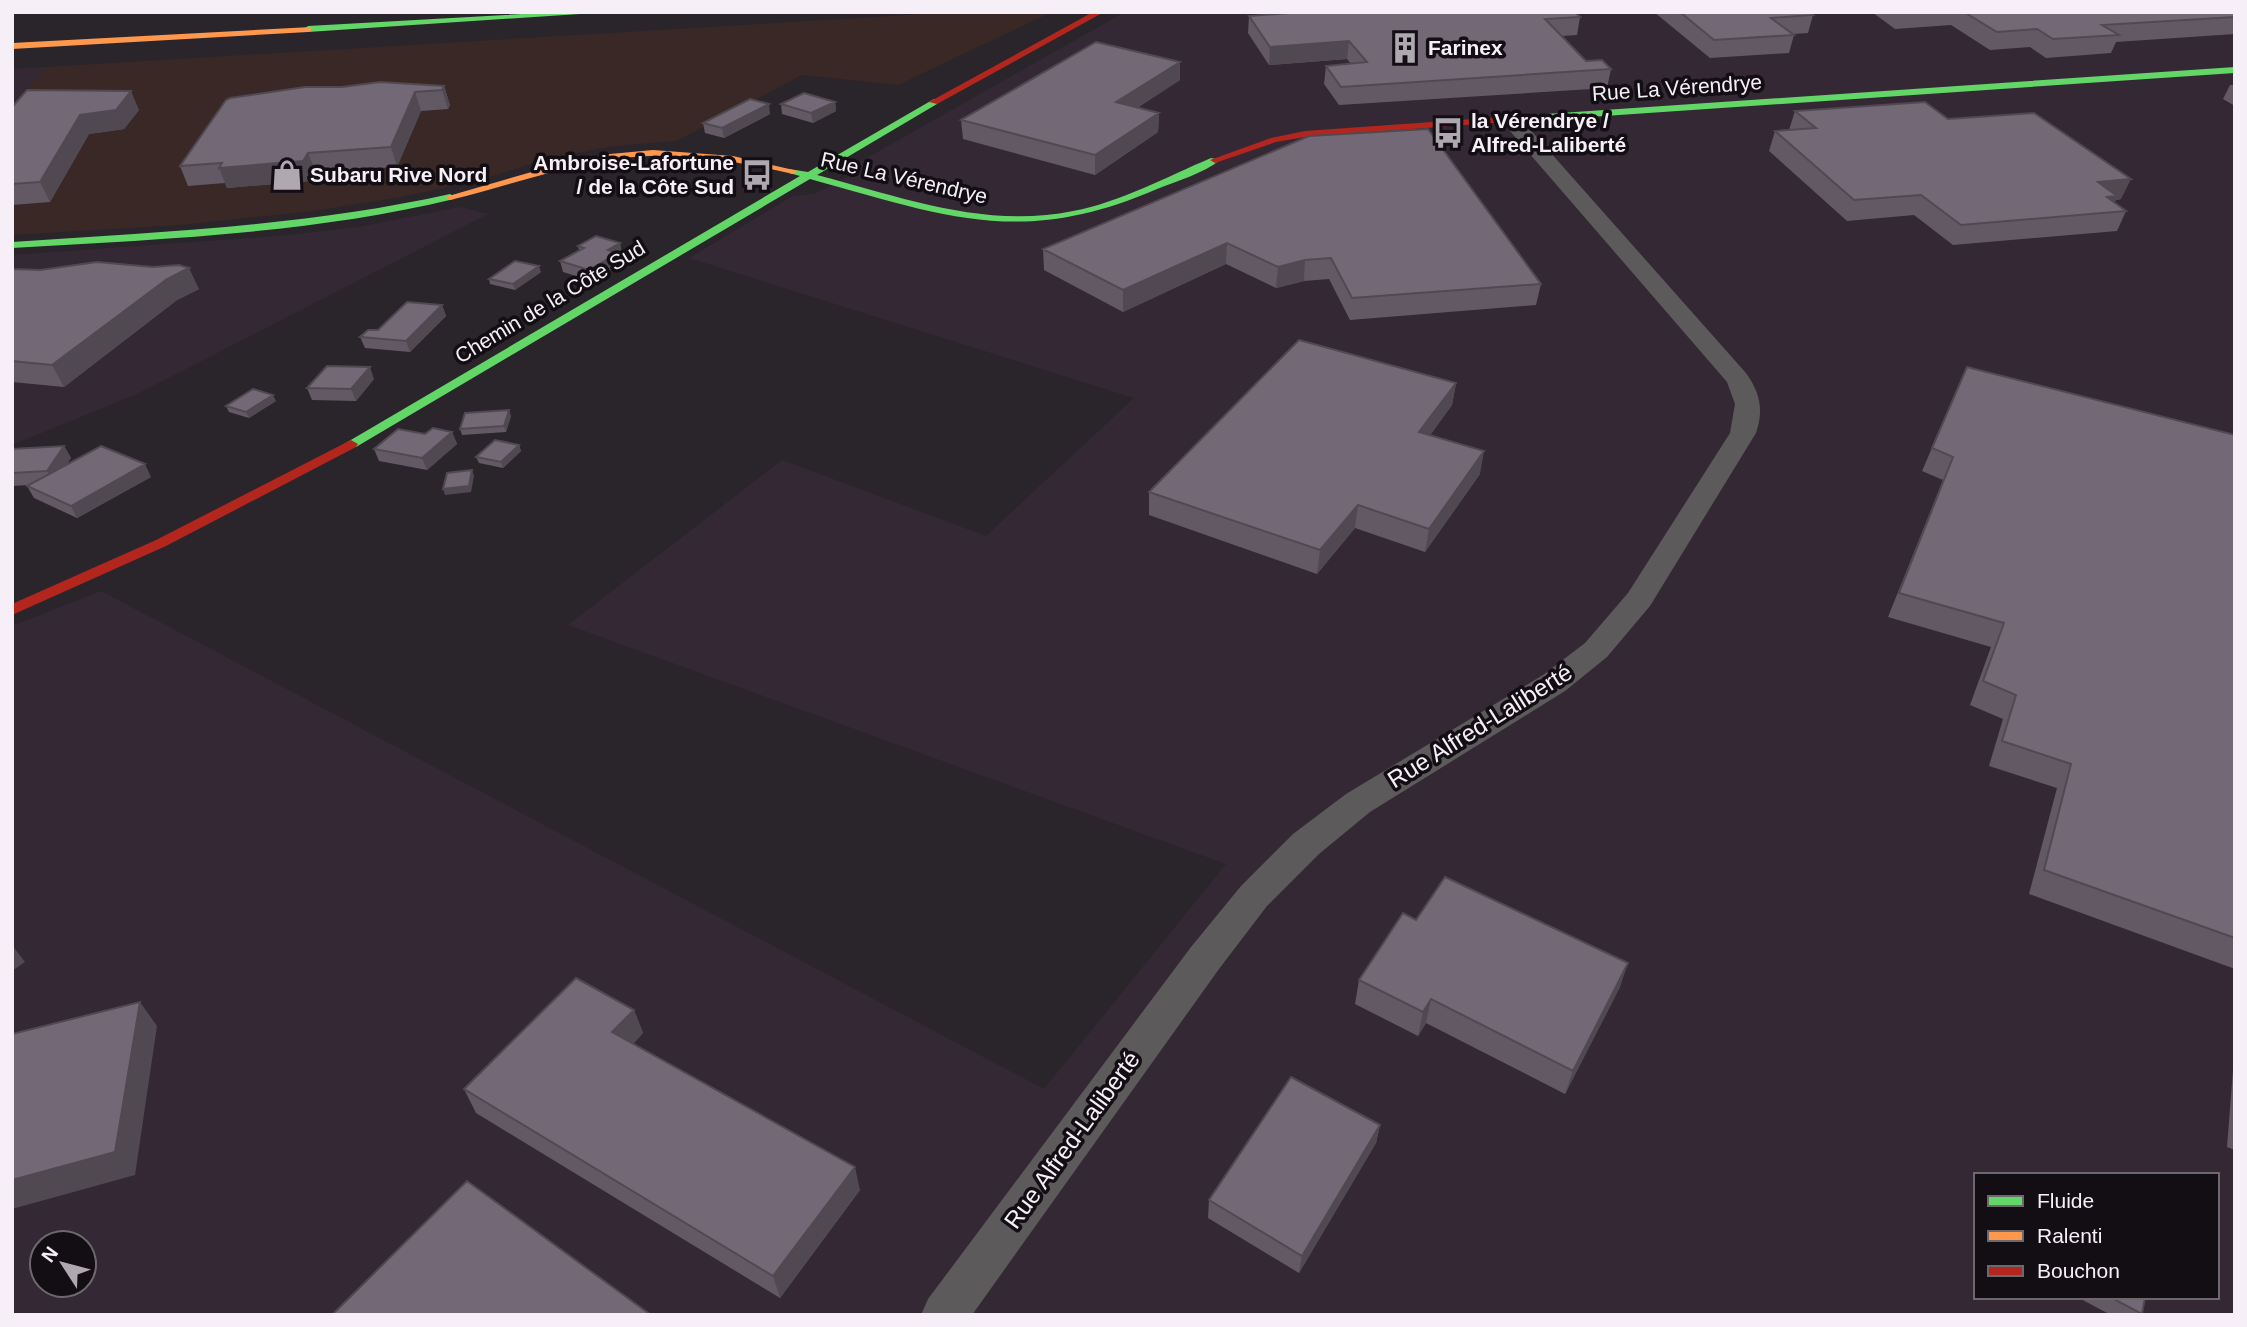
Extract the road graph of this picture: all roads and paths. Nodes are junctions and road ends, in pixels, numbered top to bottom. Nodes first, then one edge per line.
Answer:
1 (606, 12) edge
2 (1100, 12) edge
3 (12, 46) edge
4 (2235, 70) edge
5 (1511, 120) junction
6 (805, 176) junction
7 (12, 245) edge
8 (12, 610) edge
9 (944, 1315) edge

1 - 3 main road
2 - 6 main road, Chemin de la Côte Sud
4 - 5 main road, Rue La Vérendrye
5 - 6 main road, Rue La Vérendrye
5 - 9 street, Rue Alfred-Laliberté
6 - 7 main road, Rue La Vérendrye
6 - 8 main road, Chemin de la Côte Sud

